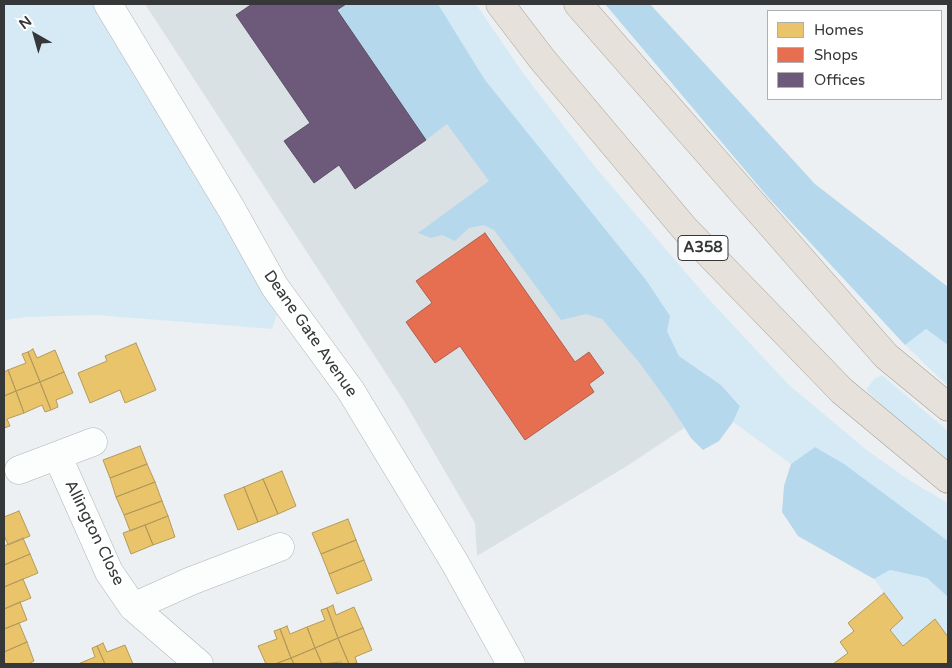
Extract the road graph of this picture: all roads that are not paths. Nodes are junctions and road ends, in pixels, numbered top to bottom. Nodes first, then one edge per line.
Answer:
1 (108, 4) edge
2 (500, 4) edge
3 (578, 4) edge
4 (948, 407) edge
5 (93, 442) dead end
6 (58, 457) junction
7 (19, 470) dead end
8 (948, 479) edge
9 (280, 547) dead end
10 (133, 607) junction
11 (192, 663) edge
12 (511, 664) edge

1 - 12 street, Deane Gate Avenue
2 - 8 main road, A358
3 - 4 main road
5 - 6 street
6 - 7 street
6 - 10 street, Allington Close
9 - 10 street
10 - 11 street, Allington Close

